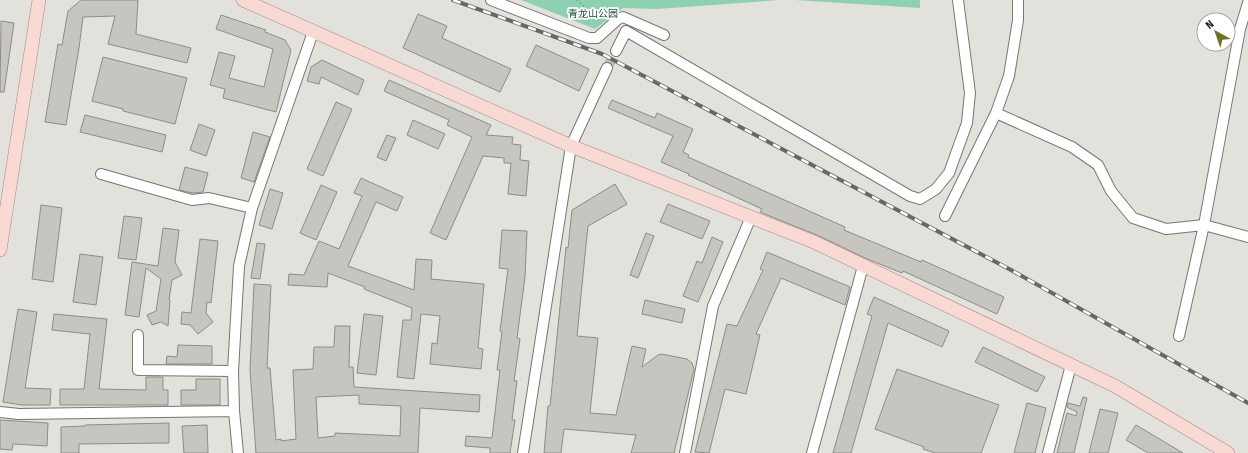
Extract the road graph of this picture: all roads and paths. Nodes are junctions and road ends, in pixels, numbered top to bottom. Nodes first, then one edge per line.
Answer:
1 (39, 0) edge
2 (243, 0) edge
3 (491, 0) edge
4 (577, 0) edge
5 (958, 0) edge
6 (1018, 0) edge
7 (1248, 3) edge
8 (608, 28) junction
9 (313, 32) junction
10 (664, 35) dead end
11 (616, 51) tunnel mouth
12 (607, 68) tunnel mouth
13 (996, 113) junction
14 (571, 146) junction
15 (101, 174) dead end
16 (252, 208) junction
17 (945, 216) dead end
18 (751, 217) junction
19 (1204, 225) junction
20 (1248, 237) edge
21 (0, 250) edge
22 (863, 266) junction
23 (138, 336) dead end
24 (1179, 336) dead end
25 (1071, 365) junction
26 (233, 371) junction
27 (234, 411) junction
28 (0, 412) edge
29 (1223, 452) edge
30 (238, 453) edge
31 (523, 453) edge
32 (686, 453) edge
33 (812, 453) edge
34 (1048, 453) edge

1 - 21 main road
2 - 9 main road
3 - 8 street
4 - 8 path
5 - 11 street
6 - 13 street
7 - 19 street
8 - 10 street
9 - 14 main road
9 - 16 street
12 - 14 street
13 - 17 street
13 - 19 street
14 - 18 main road
14 - 31 street
15 - 16 street
16 - 26 street
18 - 22 main road
18 - 32 street
19 - 20 street
19 - 24 street
22 - 25 main road
22 - 33 street
23 - 26 street
25 - 29 main road
25 - 34 street
26 - 27 street
27 - 28 street
27 - 30 street

